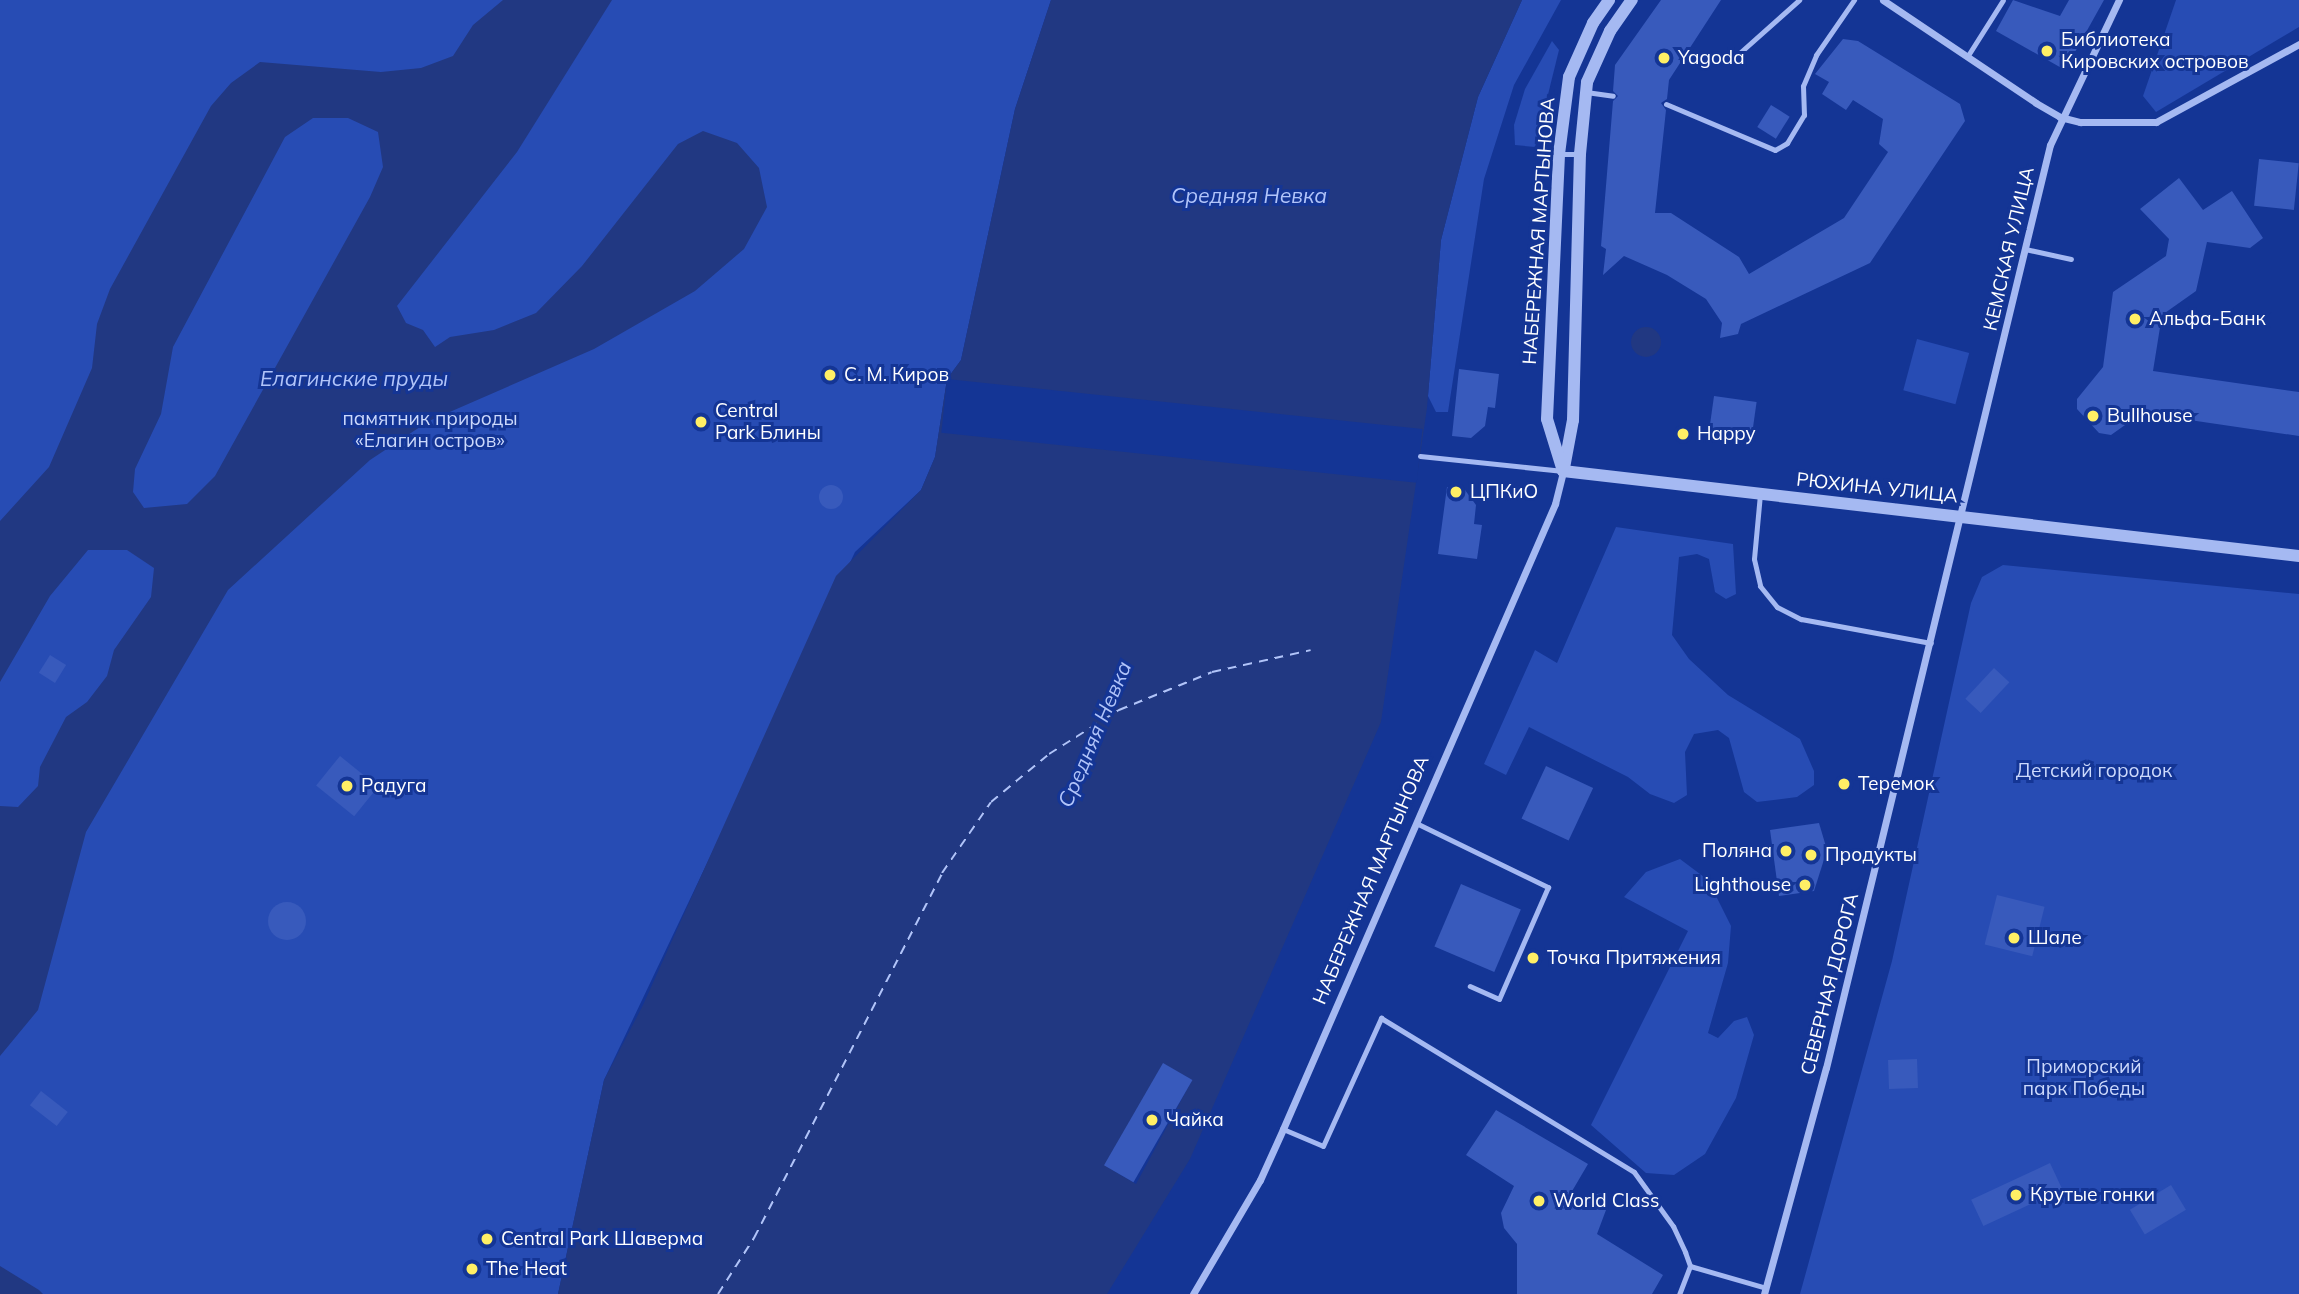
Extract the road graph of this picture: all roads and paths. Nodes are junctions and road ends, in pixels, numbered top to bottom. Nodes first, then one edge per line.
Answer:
1 (1609, 0) edge
2 (1632, 0) edge
3 (1799, 0) edge
4 (1854, 0) edge
5 (1883, 0) edge
6 (2003, 0) edge
7 (2119, 0) edge
8 (2299, 44) edge
9 (1735, 57) dead end
10 (1967, 57) junction
11 (1586, 92) junction
12 (1613, 96) dead end
13 (1666, 104) dead end
14 (2060, 117) junction
15 (1559, 154) junction
16 (1580, 154) junction
17 (2025, 249) junction
18 (2071, 259) dead end
19 (1420, 456) dead end
20 (1563, 471) junction
21 (1760, 494) junction
22 (1962, 517) junction
23 (2299, 556) edge
24 (1931, 643) junction
25 (1416, 824) junction
26 (1470, 986) dead end
27 (1283, 1129) junction
28 (1690, 1266) junction
29 (1765, 1291) edge
30 (1193, 1294) edge
31 (1679, 1294) edge

1 - 15 street, НАБЕРЕЖНАЯ МАРТЫНОВА
2 - 11 street, НАБЕРЕЖНАЯ МАРТЫНОВА
3 - 9 lane
4 - 13 lane
5 - 10 street
6 - 10 lane
7 - 14 street, КЕМСКАЯ УЛИЦА
8 - 14 street
10 - 14 street
11 - 12 lane
11 - 16 street, НАБЕРЕЖНАЯ МАРТЫНОВА
14 - 17 street, КЕМСКАЯ УЛИЦА
15 - 16 lane
15 - 20 street, НАБЕРЕЖНАЯ МАРТЫНОВА
16 - 20 street, НАБЕРЕЖНАЯ МАРТЫНОВА
17 - 18 lane
17 - 22 street, КЕМСКАЯ УЛИЦА
19 - 20 lane, РЮХИНА УЛИЦА
20 - 21 street, РЮХИНА УЛИЦА
20 - 25 street, НАБЕРЕЖНАЯ МАРТЫНОВА
21 - 22 street, РЮХИНА УЛИЦА
21 - 24 lane
22 - 23 street, РЮХИНА УЛИЦА
22 - 24 street, СЕВЕРНАЯ ДОРОГА
24 - 29 street, СЕВЕРНАЯ ДОРОГА
25 - 26 lane
25 - 27 street, НАБЕРЕЖНАЯ МАРТЫНОВА
27 - 28 lane
27 - 30 street, НАБЕРЕЖНАЯ МАРТЫНОВА
28 - 29 lane
28 - 31 lane

